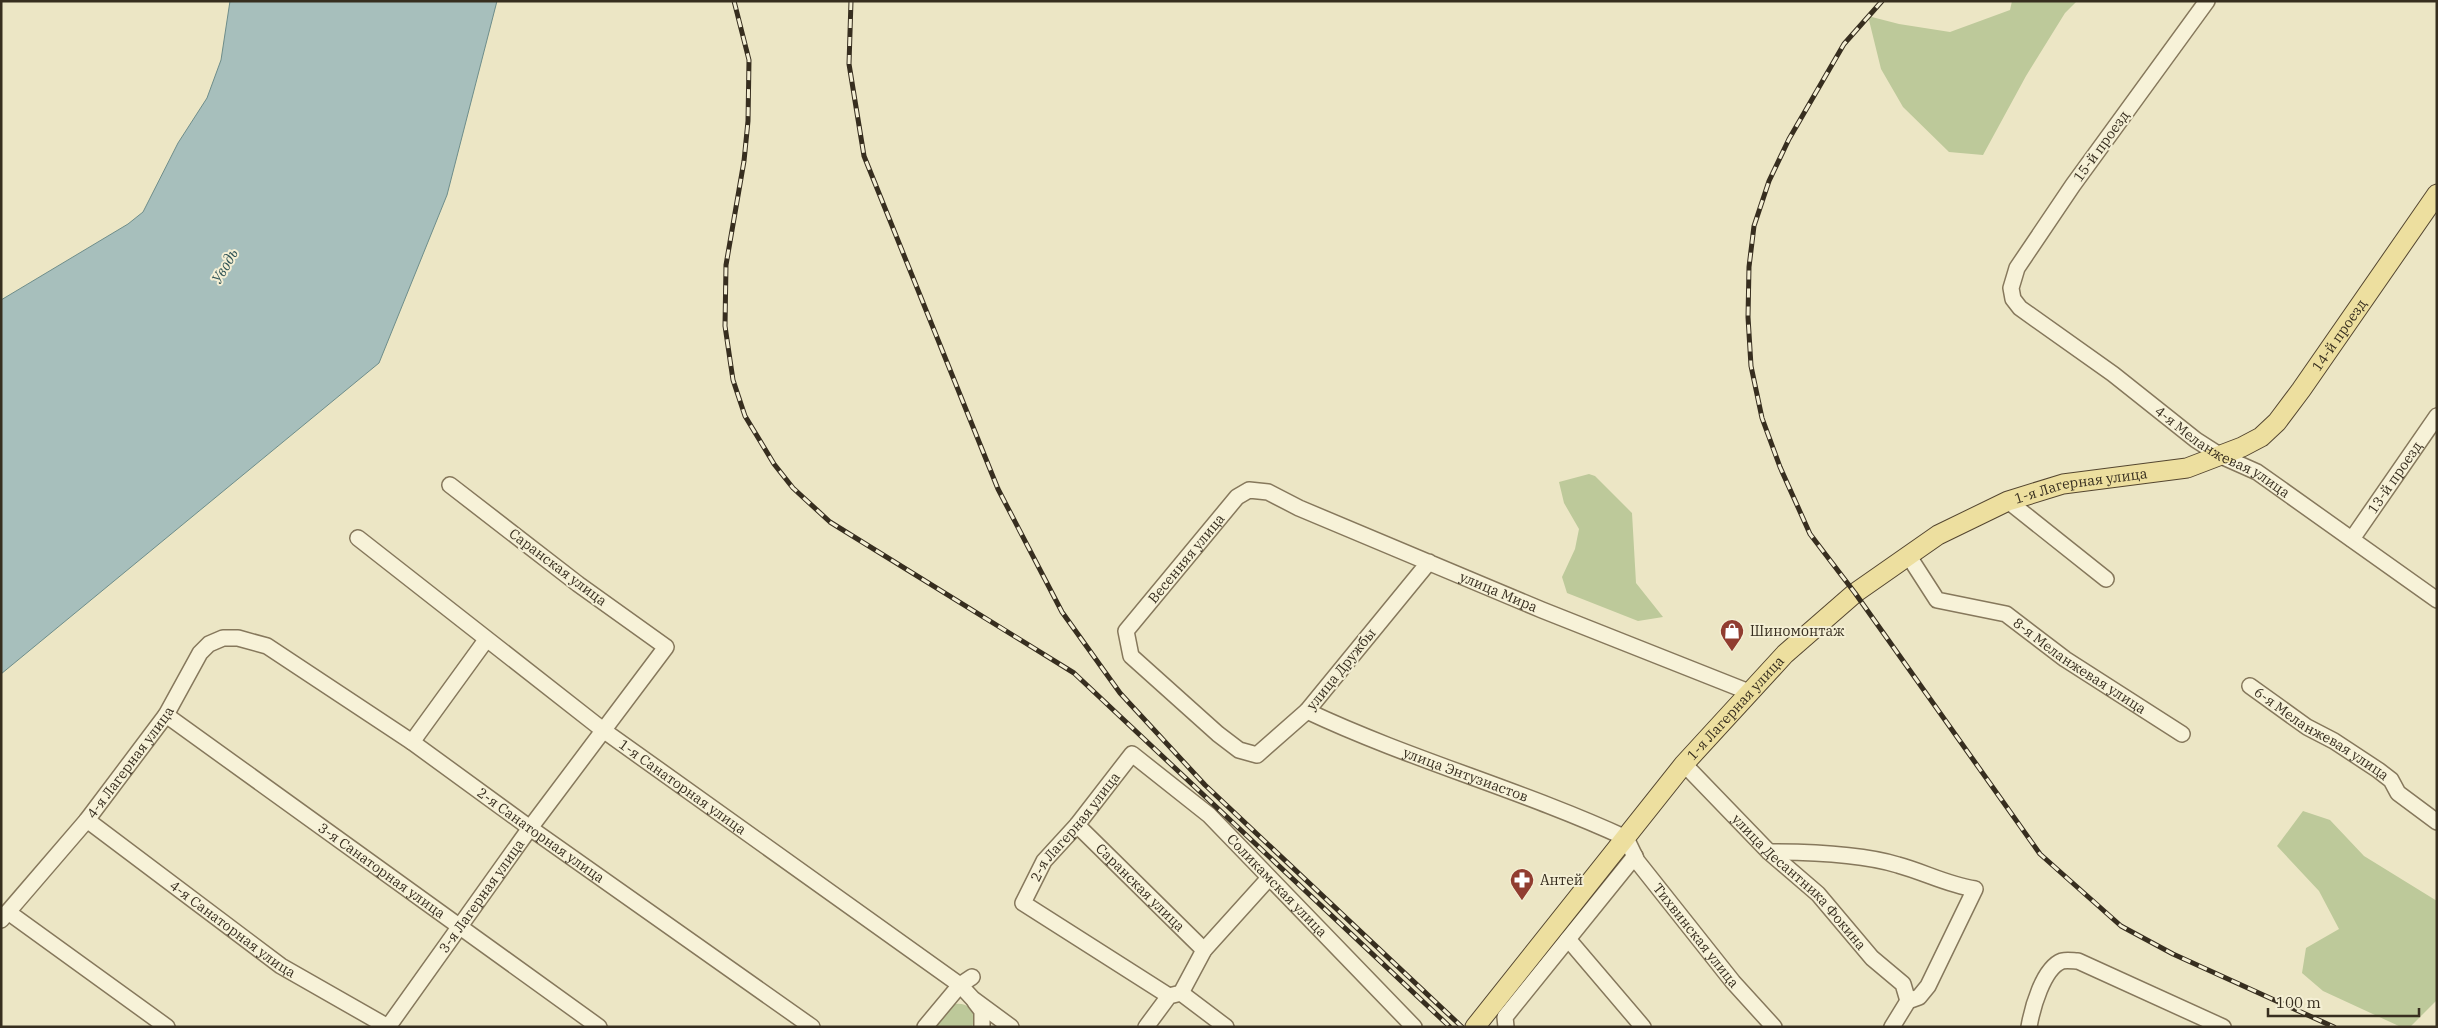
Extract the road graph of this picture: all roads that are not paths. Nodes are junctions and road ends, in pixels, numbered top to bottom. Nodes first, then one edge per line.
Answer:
1 (2207, 1) edge
2 (2437, 194) edge
3 (2013, 299) joint
4 (2437, 416) edge
5 (2221, 456) junction
6 (450, 485) dead end
7 (1249, 490) joint
8 (2008, 501) junction
9 (358, 538) dead end
10 (2352, 539) junction
11 (1908, 555) junction
12 (1429, 562) junction
13 (2106, 579) dead end
14 (2437, 600) edge
15 (486, 640) junction
16 (267, 646) joint
17 (666, 647) joint
18 (2250, 686) dead end
19 (1749, 692) junction
20 (1307, 711) junction
21 (166, 714) junction
22 (603, 730) junction
23 (2182, 734) dead end
24 (412, 742) junction
25 (1239, 750) joint
26 (1132, 754) joint
27 (1684, 764) junction
28 (87, 820) junction
29 (2437, 822) edge
30 (1077, 825) junction
31 (530, 828) junction
32 (1626, 838) junction
33 (1769, 852) junction
34 (1635, 856) junction
35 (1269, 878) junction
36 (5, 916) edge
37 (459, 927) junction
38 (1568, 939) junction
39 (1204, 950) junction
40 (966, 981) junction
41 (1175, 995) junction
42 (973, 1000) junction
43 (1908, 1002) junction
44 (944, 1003) junction
45 (167, 1027) edge
46 (388, 1027) edge
47 (600, 1027) edge
48 (812, 1027) edge
49 (925, 1027) edge
50 (982, 1027) edge
51 (1011, 1027) edge
52 (1146, 1027) edge
53 (1226, 1027) edge
54 (1414, 1027) edge
55 (1474, 1027) edge
56 (1506, 1027) edge
57 (1643, 1027) edge
58 (1774, 1027) edge
59 (1892, 1027) edge
60 (2029, 1027) edge
61 (2223, 1027) edge

1 - 3 street, 15-й проезд
2 - 5 main road, 14-й проезд
3 - 5 street, 4-я Меланжевая улица
4 - 10 street, 13-й проезд
5 - 8 main road, 1-я Лагерная улица
5 - 10 street, 4-я Меланжевая улица
6 - 17 street, Саранская улица
7 - 12 street, улица Мира
7 - 25 street, Весенняя улица
8 - 11 main road, 1-я Лагерная улица
8 - 13 street
9 - 15 street, 1-я Санаторная улица
10 - 14 street, 4-я Меланжевая улица
11 - 19 main road, 1-я Лагерная улица
11 - 23 street, 8-я Меланжевая улица
12 - 19 street, улица Мира
12 - 20 street, улица Дружбы
15 - 22 street, 1-я Санаторная улица
15 - 24 street
16 - 21 street, 4-я Лагерная улица
16 - 24 street, 2-я Санаторная улица
17 - 22 street, 3-я Лагерная улица
18 - 29 street, 6-я Меланжевая улица
19 - 27 main road, 1-я Лагерная улица
20 - 25 street, улица Дружбы
20 - 32 street, улица Энтузиастов
21 - 28 street, 4-я Лагерная улица
21 - 37 street, 3-я Санаторная улица
22 - 31 street, 3-я Лагерная улица
22 - 40 street, 1-я Санаторная улица
24 - 31 street, 2-я Санаторная улица
26 - 30 street, 2-я Лагерная улица
26 - 35 street, Соликамская улица
27 - 32 main road, 1-я Лагерная улица
27 - 33 street, улица Десантника Фокина
28 - 36 street, 4-я Лагерная улица
28 - 46 street, 4-я Санаторная улица
30 - 39 street, Саранская улица
30 - 41 street, 2-я Лагерная улица
31 - 37 street, 3-я Лагерная улица
31 - 48 street, 2-я Санаторная улица
32 - 34 street, Тихвинская улица
32 - 55 main road, 1-я Лагерная улица
33 - 43 street, улица Десантника Фокина
33 - 43 street
34 - 38 street
34 - 58 street, Тихвинская улица
35 - 39 street
35 - 54 street, Соликамская улица
36 - 45 street
37 - 46 street, 3-я Лагерная улица
37 - 47 street, 3-я Санаторная улица
38 - 56 street
38 - 57 street
39 - 41 street
40 - 42 street, 1-я Санаторная улица
40 - 44 street
41 - 52 street
41 - 53 street
42 - 44 street
42 - 50 street
42 - 51 street, 1-я Санаторная улица
43 - 59 street
44 - 49 street
60 - 61 street

